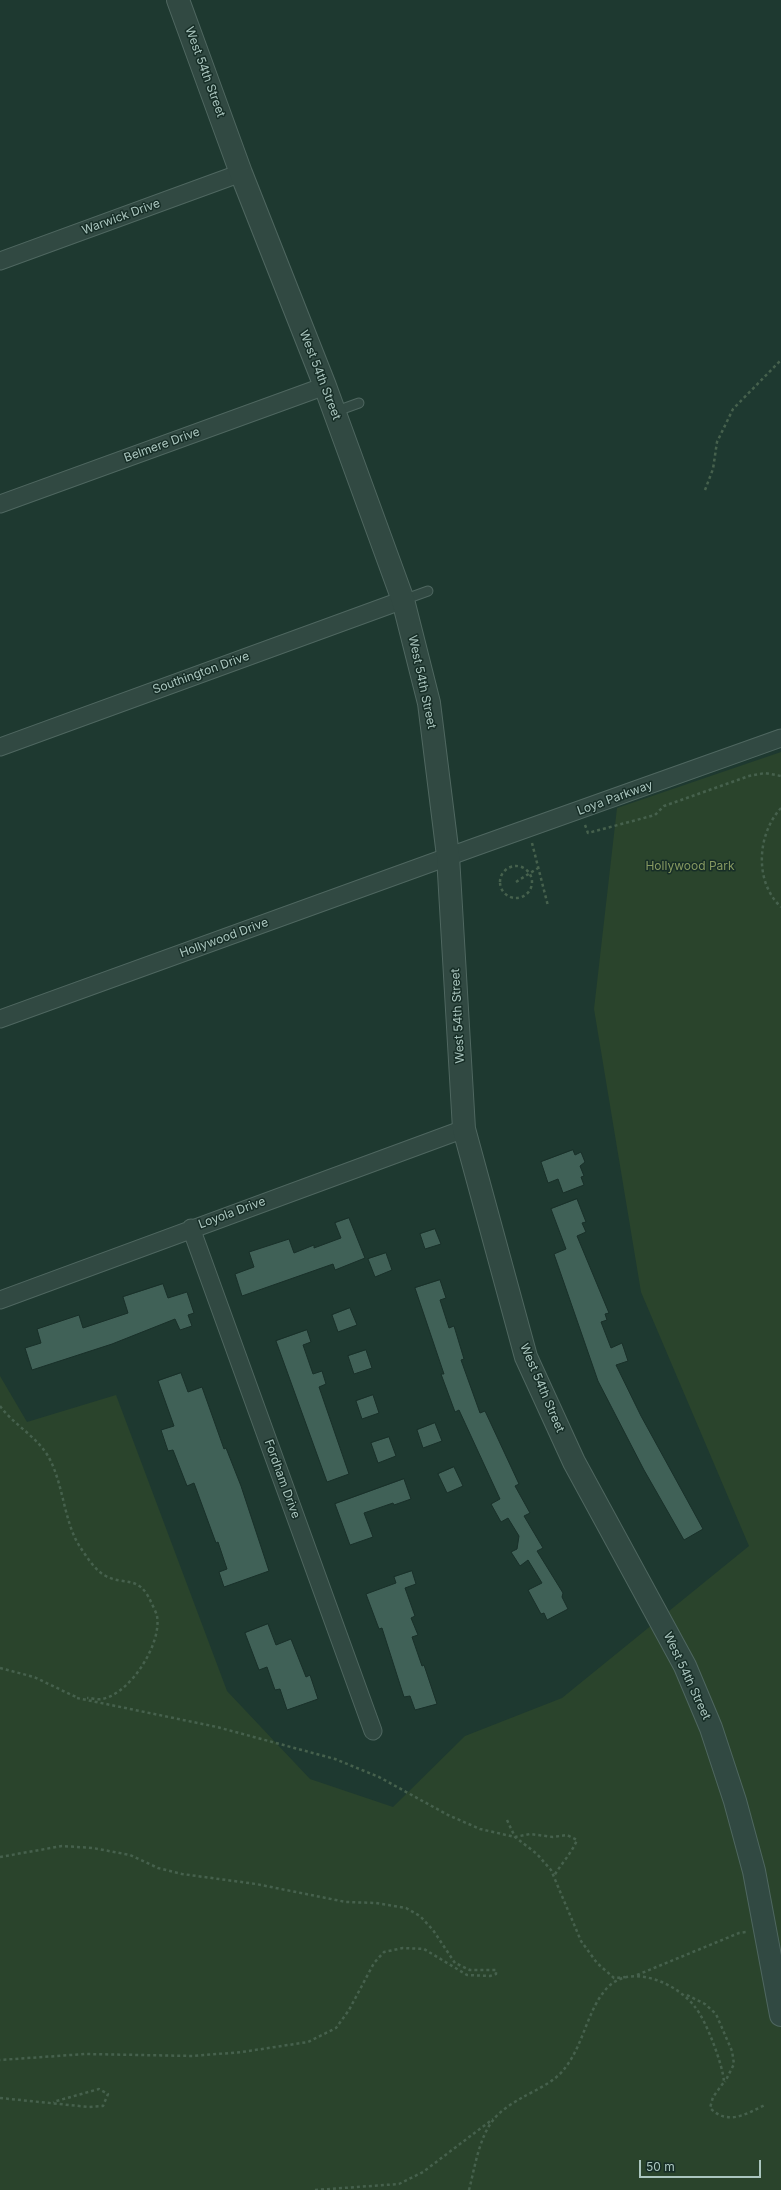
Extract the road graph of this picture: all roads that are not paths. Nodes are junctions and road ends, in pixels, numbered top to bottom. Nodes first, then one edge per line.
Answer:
1 (178, 0) edge
2 (242, 173) junction
3 (0, 261) edge
4 (325, 386) junction
5 (359, 403) dead end
6 (334, 412) junction
7 (0, 504) edge
8 (428, 592) dead end
9 (403, 600) junction
10 (781, 738) edge
11 (0, 747) edge
12 (448, 856) junction
13 (0, 1019) edge
14 (464, 1129) junction
15 (191, 1228) junction
16 (0, 1300) edge
17 (373, 1731) dead end
18 (781, 2015) edge

1 - 2 street, West 54th Street
2 - 3 street, Warwick Drive
2 - 4 street, West 54th Street
4 - 6 street, West 54th Street
4 - 7 street, Belmere Drive
5 - 6 lane
6 - 9 street, West 54th Street
8 - 9 lane
9 - 11 street, Southington Drive
9 - 12 street, West 54th Street
10 - 12 street, Loya Parkway
12 - 13 street, Hollywood Drive
12 - 14 street, West 54th Street
14 - 15 street, Loyola Drive
14 - 18 street, West 54th Street
15 - 16 street, Loyola Drive
15 - 17 street, Fordham Drive

